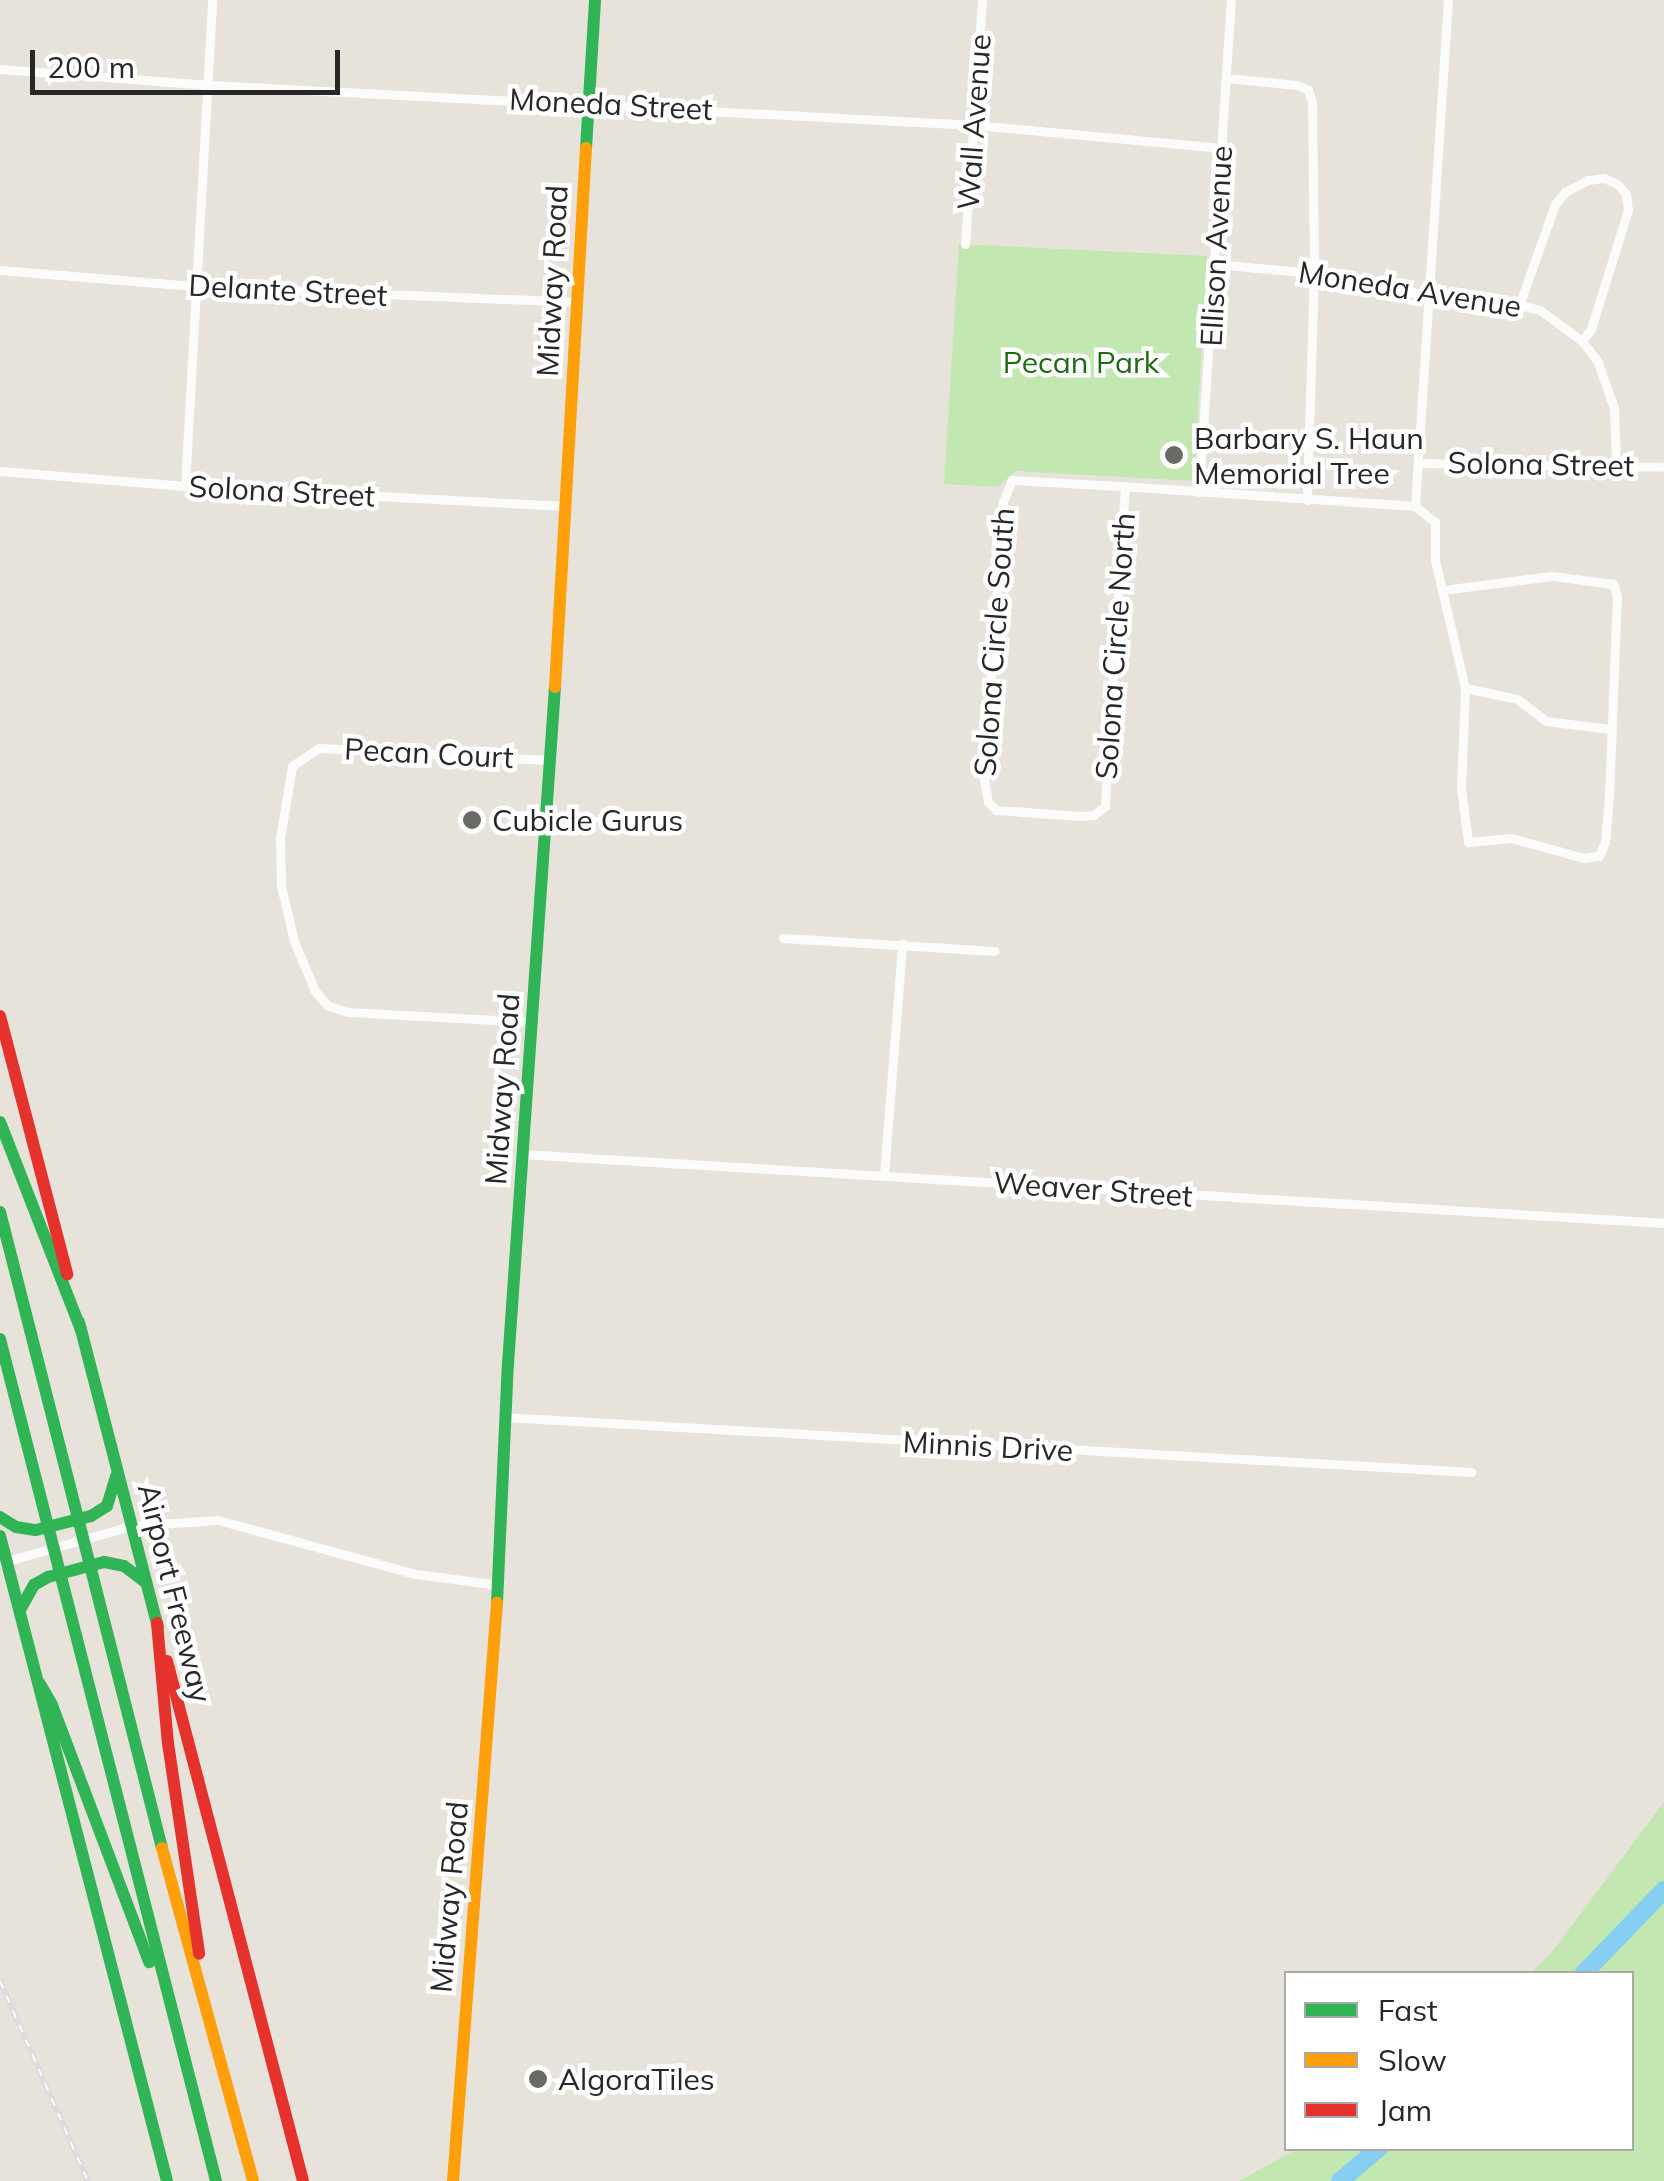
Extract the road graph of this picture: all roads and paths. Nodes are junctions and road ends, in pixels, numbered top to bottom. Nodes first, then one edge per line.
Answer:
1 (212, 0) edge
2 (595, 0) edge
3 (982, 0) edge
4 (1231, 0) edge
5 (1448, 0) edge
6 (0, 69) edge
7 (1226, 78) junction
8 (209, 85) junction
9 (588, 101) junction
10 (974, 125) junction
11 (1222, 148) junction
12 (965, 244) dead end
13 (1216, 264) junction
14 (0, 270) edge
15 (1314, 272) junction
16 (196, 286) junction
17 (1430, 297) junction
18 (576, 302) junction
19 (1520, 304) junction
20 (1582, 341) junction
21 (1418, 463) junction
22 (1616, 464) junction
23 (1664, 466) edge
24 (0, 471) edge
25 (1012, 480) joint
26 (185, 486) junction
27 (1125, 486) junction
28 (1199, 492) junction
29 (1307, 500) junction
30 (565, 506) junction
31 (1415, 506) junction
32 (1442, 590) junction
33 (1466, 688) junction
34 (1610, 729) junction
35 (550, 760) junction
36 (1105, 806) joint
37 (783, 938) dead end
38 (902, 944) junction
39 (995, 950) dead end
40 (0, 1016) edge
41 (532, 1022) junction
42 (0, 1122) edge
43 (521, 1154) junction
44 (884, 1175) junction
45 (0, 1212) edge
46 (1664, 1223) edge
47 (81, 1330) junction
48 (0, 1339) edge
49 (505, 1417) junction
50 (117, 1467) junction
51 (1472, 1472) dead end
52 (0, 1517) edge
53 (131, 1526) junction
54 (0, 1536) edge
55 (3, 1562) edge
56 (146, 1584) junction
57 (499, 1585) junction
58 (20, 1610) junction
59 (157, 1623) junction
60 (40, 1684) junction
61 (176, 2030) junction
62 (208, 2030) junction
63 (167, 2181) edge
64 (216, 2181) edge
65 (253, 2181) edge
66 (303, 2181) edge
67 (453, 2181) edge

1 - 8 street
2 - 9 main road, Midway Road
3 - 10 street, Wall Avenue
4 - 7 street, Ellison Avenue
5 - 17 street
6 - 8 street, Moneda Street
7 - 11 street, Ellison Avenue
7 - 15 street
8 - 9 street, Moneda Street
8 - 16 street
9 - 10 street, Moneda Street
9 - 18 main road, Midway Road
10 - 11 street, Moneda Street
10 - 12 street, Wall Avenue
11 - 13 street, Ellison Avenue
13 - 15 street, Moneda Avenue
13 - 28 street, Ellison Avenue
14 - 16 street, Delante Street
15 - 17 street, Moneda Avenue
15 - 29 street
16 - 18 street, Delante Street
16 - 26 street
17 - 19 street, Moneda Avenue
17 - 21 street
18 - 30 main road, Midway Road
19 - 20 street, Moneda Avenue
19 - 20 street
20 - 22 street, Moneda Avenue
21 - 22 street, Solona Street
21 - 31 street
22 - 23 street, Solona Street
24 - 26 street, Solona Street
25 - 27 street, Solona Street
25 - 36 street, Solona Circle South
26 - 30 street, Solona Street
27 - 28 street, Solona Street
27 - 36 street, Solona Circle North
28 - 29 street, Solona Street
29 - 31 street, Solona Street
30 - 35 main road, Midway Road
31 - 32 street
32 - 33 street
32 - 34 street
33 - 34 street
33 - 34 street
35 - 41 main road, Midway Road
35 - 41 street, Pecan Court
37 - 38 street
38 - 39 street
38 - 44 street
40 - 47 main road, Airport Freeway
41 - 43 main road, Midway Road
42 - 47 main road
43 - 44 street, Weaver Street
43 - 49 main road, Midway Road
44 - 46 street, Weaver Street
45 - 62 main road
47 - 50 main road, Airport Freeway
48 - 61 main road
49 - 51 street, Minnis Drive
49 - 57 main road, Midway Road
50 - 52 main road
50 - 53 main road, Airport Freeway
53 - 55 street
53 - 56 main road, Airport Freeway
53 - 57 street
54 - 55 main road
55 - 58 main road
56 - 58 main road
56 - 59 main road, Airport Freeway
57 - 67 main road, Midway Road
58 - 60 main road
59 - 62 main road
59 - 66 main road, Airport Freeway
60 - 61 main road
60 - 63 main road
61 - 64 main road
62 - 65 main road

